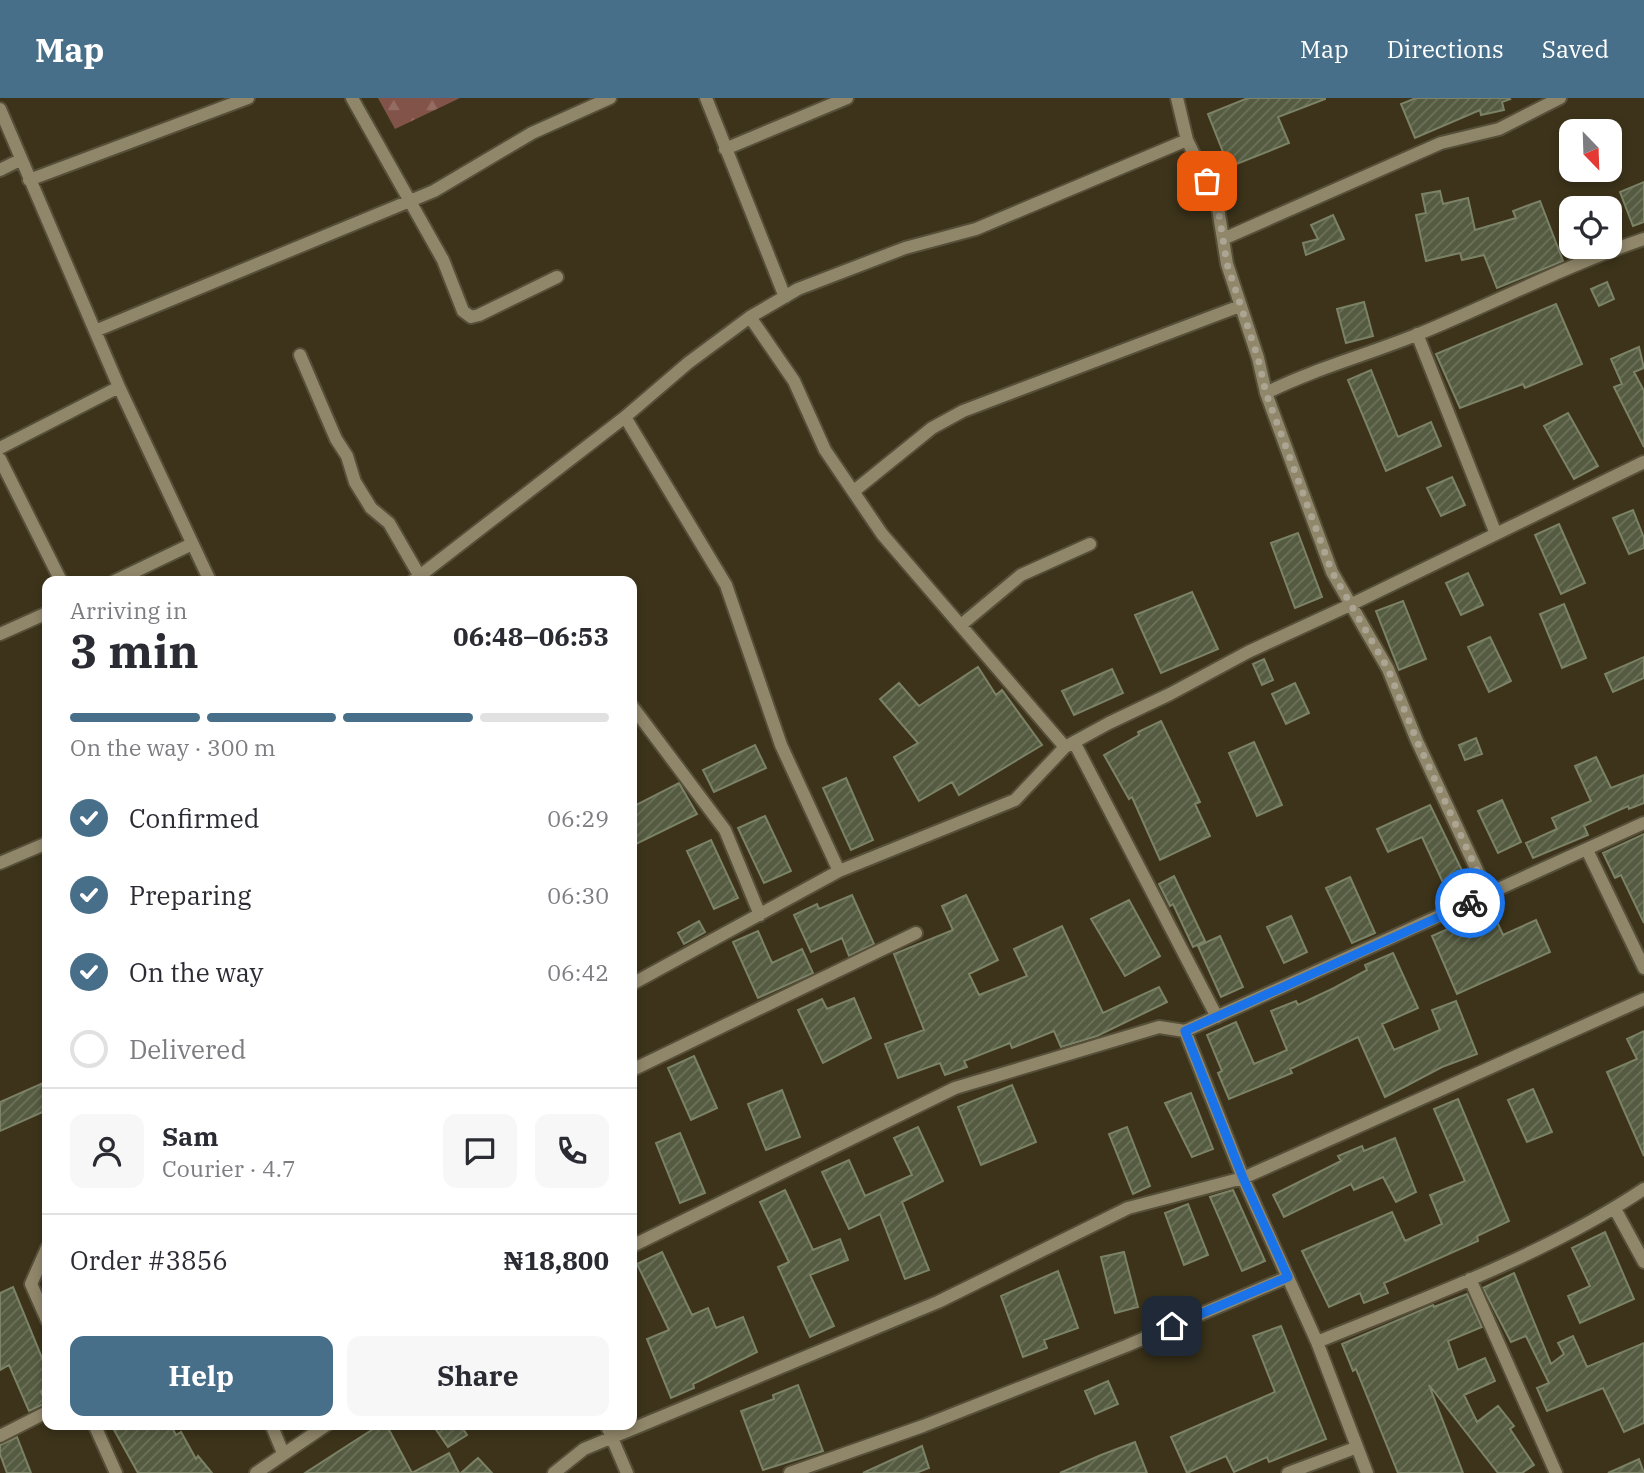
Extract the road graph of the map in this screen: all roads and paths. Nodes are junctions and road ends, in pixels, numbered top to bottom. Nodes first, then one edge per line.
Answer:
1 (248, 98) edge
2 (352, 98) edge
3 (610, 98) edge
4 (706, 98) edge
5 (847, 98) edge
6 (1177, 98) edge
7 (1560, 98) edge
8 (0, 109) edge
9 (1187, 140) junction
10 (724, 149) junction
11 (20, 160) junction
12 (0, 170) edge
13 (29, 180) junction
14 (409, 201) junction
15 (1223, 239) junction
16 (1644, 239) edge
17 (557, 277) dead end
18 (785, 297) junction
19 (1240, 306) junction
20 (750, 317) junction
21 (95, 331) junction
22 (1417, 334) junction
23 (300, 355) dead end
24 (119, 387) junction
25 (1266, 393) junction
26 (625, 416) junction
27 (0, 448) edge
28 (0, 459) edge
29 (1644, 462) edge
30 (854, 491) junction
31 (1496, 534) junction
32 (192, 544) junction
33 (1090, 544) dead end
34 (58, 576) edge
35 (125, 576) edge
36 (208, 576) edge
37 (415, 576) edge
38 (419, 576) edge
39 (1350, 605) junction
40 (42, 615) edge
41 (961, 625) junction
42 (0, 634) edge
43 (637, 713) edge
44 (1070, 744) junction
45 (1644, 823) edge
46 (42, 846) edge
47 (1587, 850) junction
48 (0, 863) edge
49 (839, 871) junction
50 (1488, 894) junction
51 (760, 915) junction
52 (916, 933) dead end
53 (1644, 968) edge
54 (637, 981) edge
55 (1644, 999) edge
56 (1217, 1017) junction
57 (1185, 1031) junction
58 (637, 1068) edge
59 (1243, 1178) junction
60 (1644, 1189) edge
61 (1615, 1209) junction
62 (637, 1244) edge
63 (42, 1259) edge
64 (1644, 1262) edge
65 (1288, 1277) junction
66 (1470, 1279) junction
67 (42, 1309) edge
68 (1317, 1342) junction
69 (42, 1415) edge
70 (637, 1427) edge
71 (97, 1430) edge
72 (273, 1430) edge
73 (319, 1430) edge
74 (608, 1430) edge
75 (630, 1430) edge
76 (0, 1436) edge
77 (611, 1438) junction
78 (1355, 1448) junction
79 (283, 1454) junction
80 (116, 1473) edge
81 (256, 1473) edge
82 (554, 1473) edge
83 (627, 1473) edge
84 (790, 1473) edge
85 (1288, 1473) edge
86 (1367, 1473) edge
87 (1556, 1473) edge

1 - 13 street
2 - 14 street
3 - 14 street
4 - 10 street
5 - 10 street
6 - 9 street
7 - 15 street
8 - 11 street
9 - 15 street
9 - 18 street
10 - 18 street
11 - 12 street
11 - 13 street
13 - 21 street
14 - 17 street
14 - 21 street
15 - 19 street
16 - 22 street
18 - 20 street
19 - 25 street
19 - 30 street
20 - 26 street
20 - 30 street
21 - 24 street
22 - 25 street
22 - 31 street
23 - 37 street
24 - 27 street
24 - 32 street
25 - 39 street
26 - 38 street
26 - 49 street
28 - 34 street
29 - 31 street
30 - 41 street
31 - 39 street
32 - 35 street
32 - 36 street
33 - 41 street
39 - 44 street
39 - 50 street
40 - 42 street
41 - 44 street
43 - 51 street
44 - 49 street
44 - 56 street
45 - 47 street
46 - 48 street
47 - 50 street
47 - 53 street
49 - 51 street
50 - 56 street
51 - 54 street
52 - 58 street
55 - 59 street
56 - 57 street
57 - 59 street
57 - 62 street
59 - 65 street
59 - 70 street
60 - 61 street
61 - 64 street
61 - 66 street
63 - 67 street
65 - 68 street
65 - 84 street
66 - 68 street
66 - 87 street
68 - 78 street
69 - 76 street
71 - 80 street
72 - 79 street
73 - 79 street
74 - 77 street
75 - 77 street
77 - 82 street
77 - 83 street
78 - 85 street
78 - 86 street
79 - 81 street

